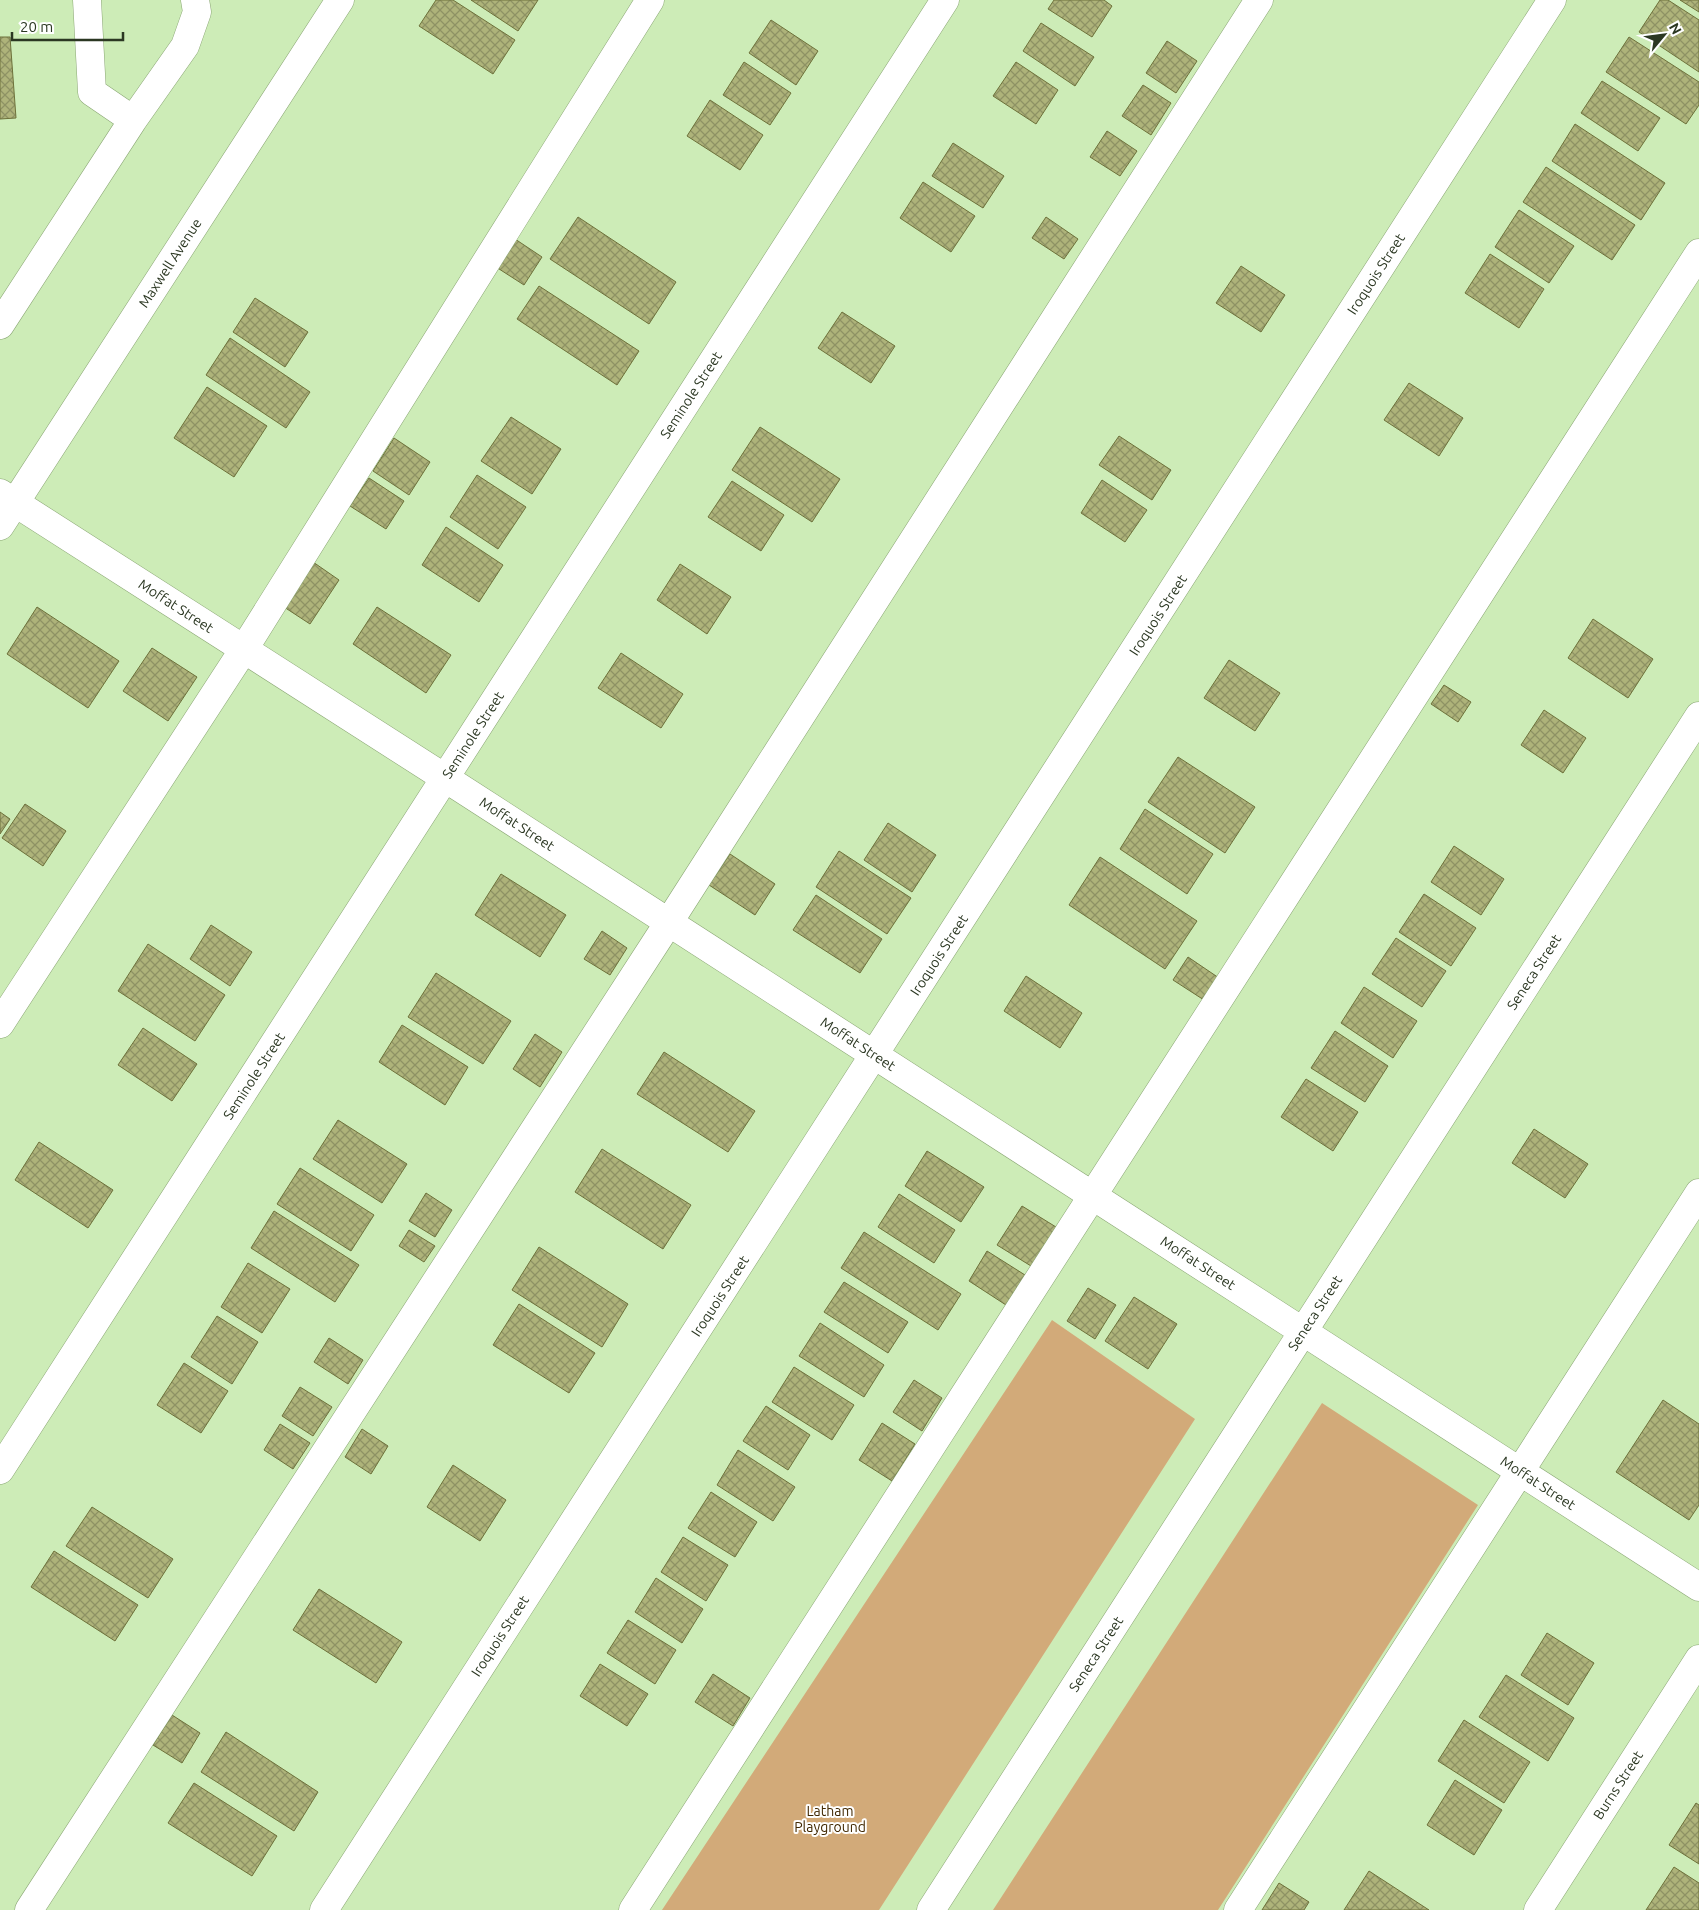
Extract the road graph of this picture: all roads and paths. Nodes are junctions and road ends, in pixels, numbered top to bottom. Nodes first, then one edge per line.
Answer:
1 (87, 0) edge
2 (195, 0) edge
3 (340, 0) edge
4 (650, 0) edge
5 (944, 0) edge
6 (1259, 0) edge
7 (1552, 0) edge
8 (133, 120) junction
9 (1699, 253) edge
10 (0, 325) edge
11 (8, 498) edge
12 (0, 526) edge
13 (244, 649) junction
14 (1699, 716) edge
15 (445, 778) junction
16 (669, 922) junction
17 (0, 1024) edge
18 (875, 1055) junction
19 (1699, 1193) edge
20 (1092, 1195) junction
21 (1303, 1331) junction
22 (0, 1470) edge
23 (1521, 1472) junction
24 (1699, 1586) edge
25 (1699, 1659) edge
26 (29, 1910) edge
27 (324, 1910) edge
28 (633, 1910) edge
29 (931, 1910) edge
30 (1238, 1910) edge
31 (1538, 1910) edge

1 - 8 street
2 - 8 street
3 - 11 street, Maxwell Avenue
4 - 13 street
5 - 15 street, Seminole Street
6 - 16 street
7 - 18 street, Iroquois Street
8 - 10 street
9 - 20 street
11 - 12 street, Maxwell Avenue
11 - 13 street, Moffat Street
13 - 15 street, Moffat Street
13 - 17 street
14 - 21 street, Seneca Street
15 - 16 street, Moffat Street
15 - 22 street, Seminole Street
16 - 18 street, Moffat Street
16 - 26 street
18 - 20 street, Moffat Street
18 - 27 street, Iroquois Street
19 - 23 street
20 - 21 street, Moffat Street
20 - 28 street
21 - 23 street, Moffat Street
21 - 29 street, Seneca Street
23 - 24 street, Moffat Street
23 - 30 street
25 - 31 street, Burns Street

